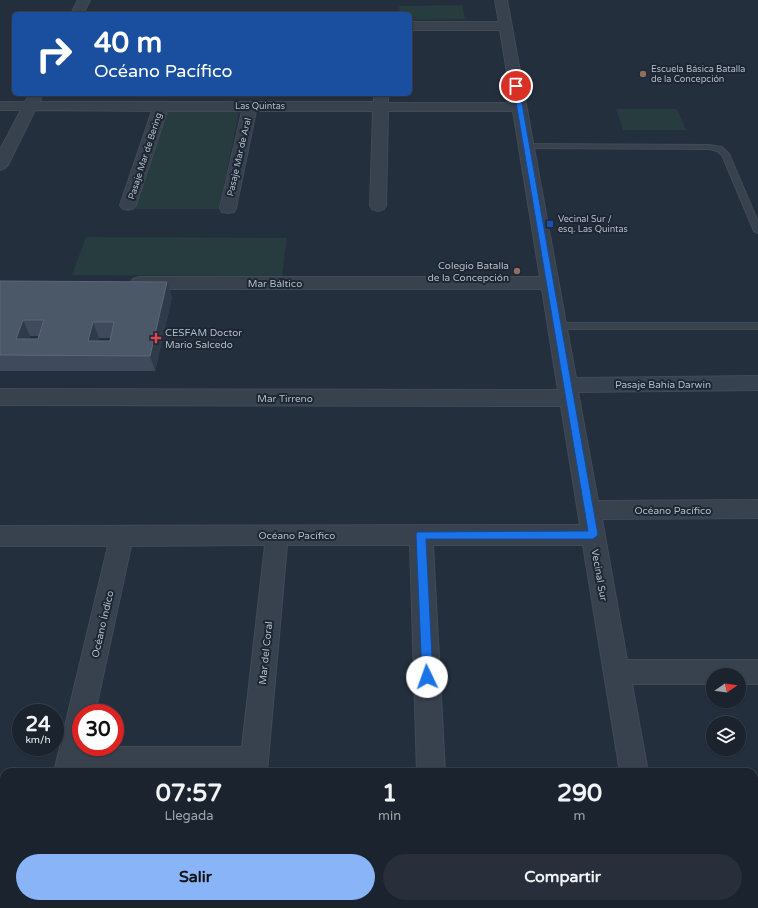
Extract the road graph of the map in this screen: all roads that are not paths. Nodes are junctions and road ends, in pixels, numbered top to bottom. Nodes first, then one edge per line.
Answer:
1 (84, 0) edge
2 (501, 0) edge
3 (78, 12) edge
4 (412, 26) edge
5 (505, 26) junction
6 (33, 100) edge
7 (381, 100) edge
8 (0, 106) edge
9 (161, 106) junction
10 (250, 106) junction
11 (519, 107) junction
12 (526, 146) junction
13 (0, 166) edge
14 (128, 205) dead end
15 (378, 206) dead end
16 (228, 208) dead end
17 (758, 231) edge
18 (120, 283) edge
19 (550, 283) junction
20 (557, 326) junction
21 (758, 326) edge
22 (758, 383) edge
23 (568, 392) junction
24 (0, 397) edge
25 (758, 509) edge
26 (589, 510) junction
27 (421, 534) junction
28 (277, 535) junction
29 (593, 535) junction
30 (0, 536) edge
31 (122, 536) junction
32 (617, 672) junction
33 (758, 672) edge
34 (84, 704) edge
35 (72, 756) edge
36 (70, 766) edge
37 (254, 767) edge
38 (431, 768) edge
39 (633, 768) edge

1 - 3 street
2 - 5 street, Vecinal Sur
4 - 5 street
5 - 11 street, Vecinal Sur
6 - 8 street, Las Quintas
6 - 9 street, Las Quintas
6 - 13 street
7 - 10 street, Las Quintas
7 - 11 street, Las Quintas
7 - 15 street
9 - 10 street, Las Quintas
9 - 14 street, Pasaje Mar de Bering
10 - 16 street, Pasaje Mar de Aral
11 - 12 street, Vecinal Sur
12 - 17 lane
12 - 19 street, Vecinal Sur
18 - 19 street, Mar Báltico
19 - 20 street, Vecinal Sur
20 - 21 lane
20 - 23 street, Vecinal Sur
22 - 23 street, Pasaje Bahía Darwin
23 - 24 street, Mar Tirreno
23 - 26 street, Vecinal Sur
25 - 26 street, Océano Pacífico
26 - 29 street, Vecinal Sur
27 - 28 street, Océano Pacífico
27 - 29 street, Océano Pacífico
27 - 38 street
28 - 31 street, Océano Pacífico
28 - 37 street, Mar del Coral
29 - 32 street, Vecinal Sur
30 - 31 street, Océano Pacífico
31 - 34 street, Océano Índico
32 - 33 street
32 - 39 street, Vecinal Sur
35 - 36 street
36 - 37 street

